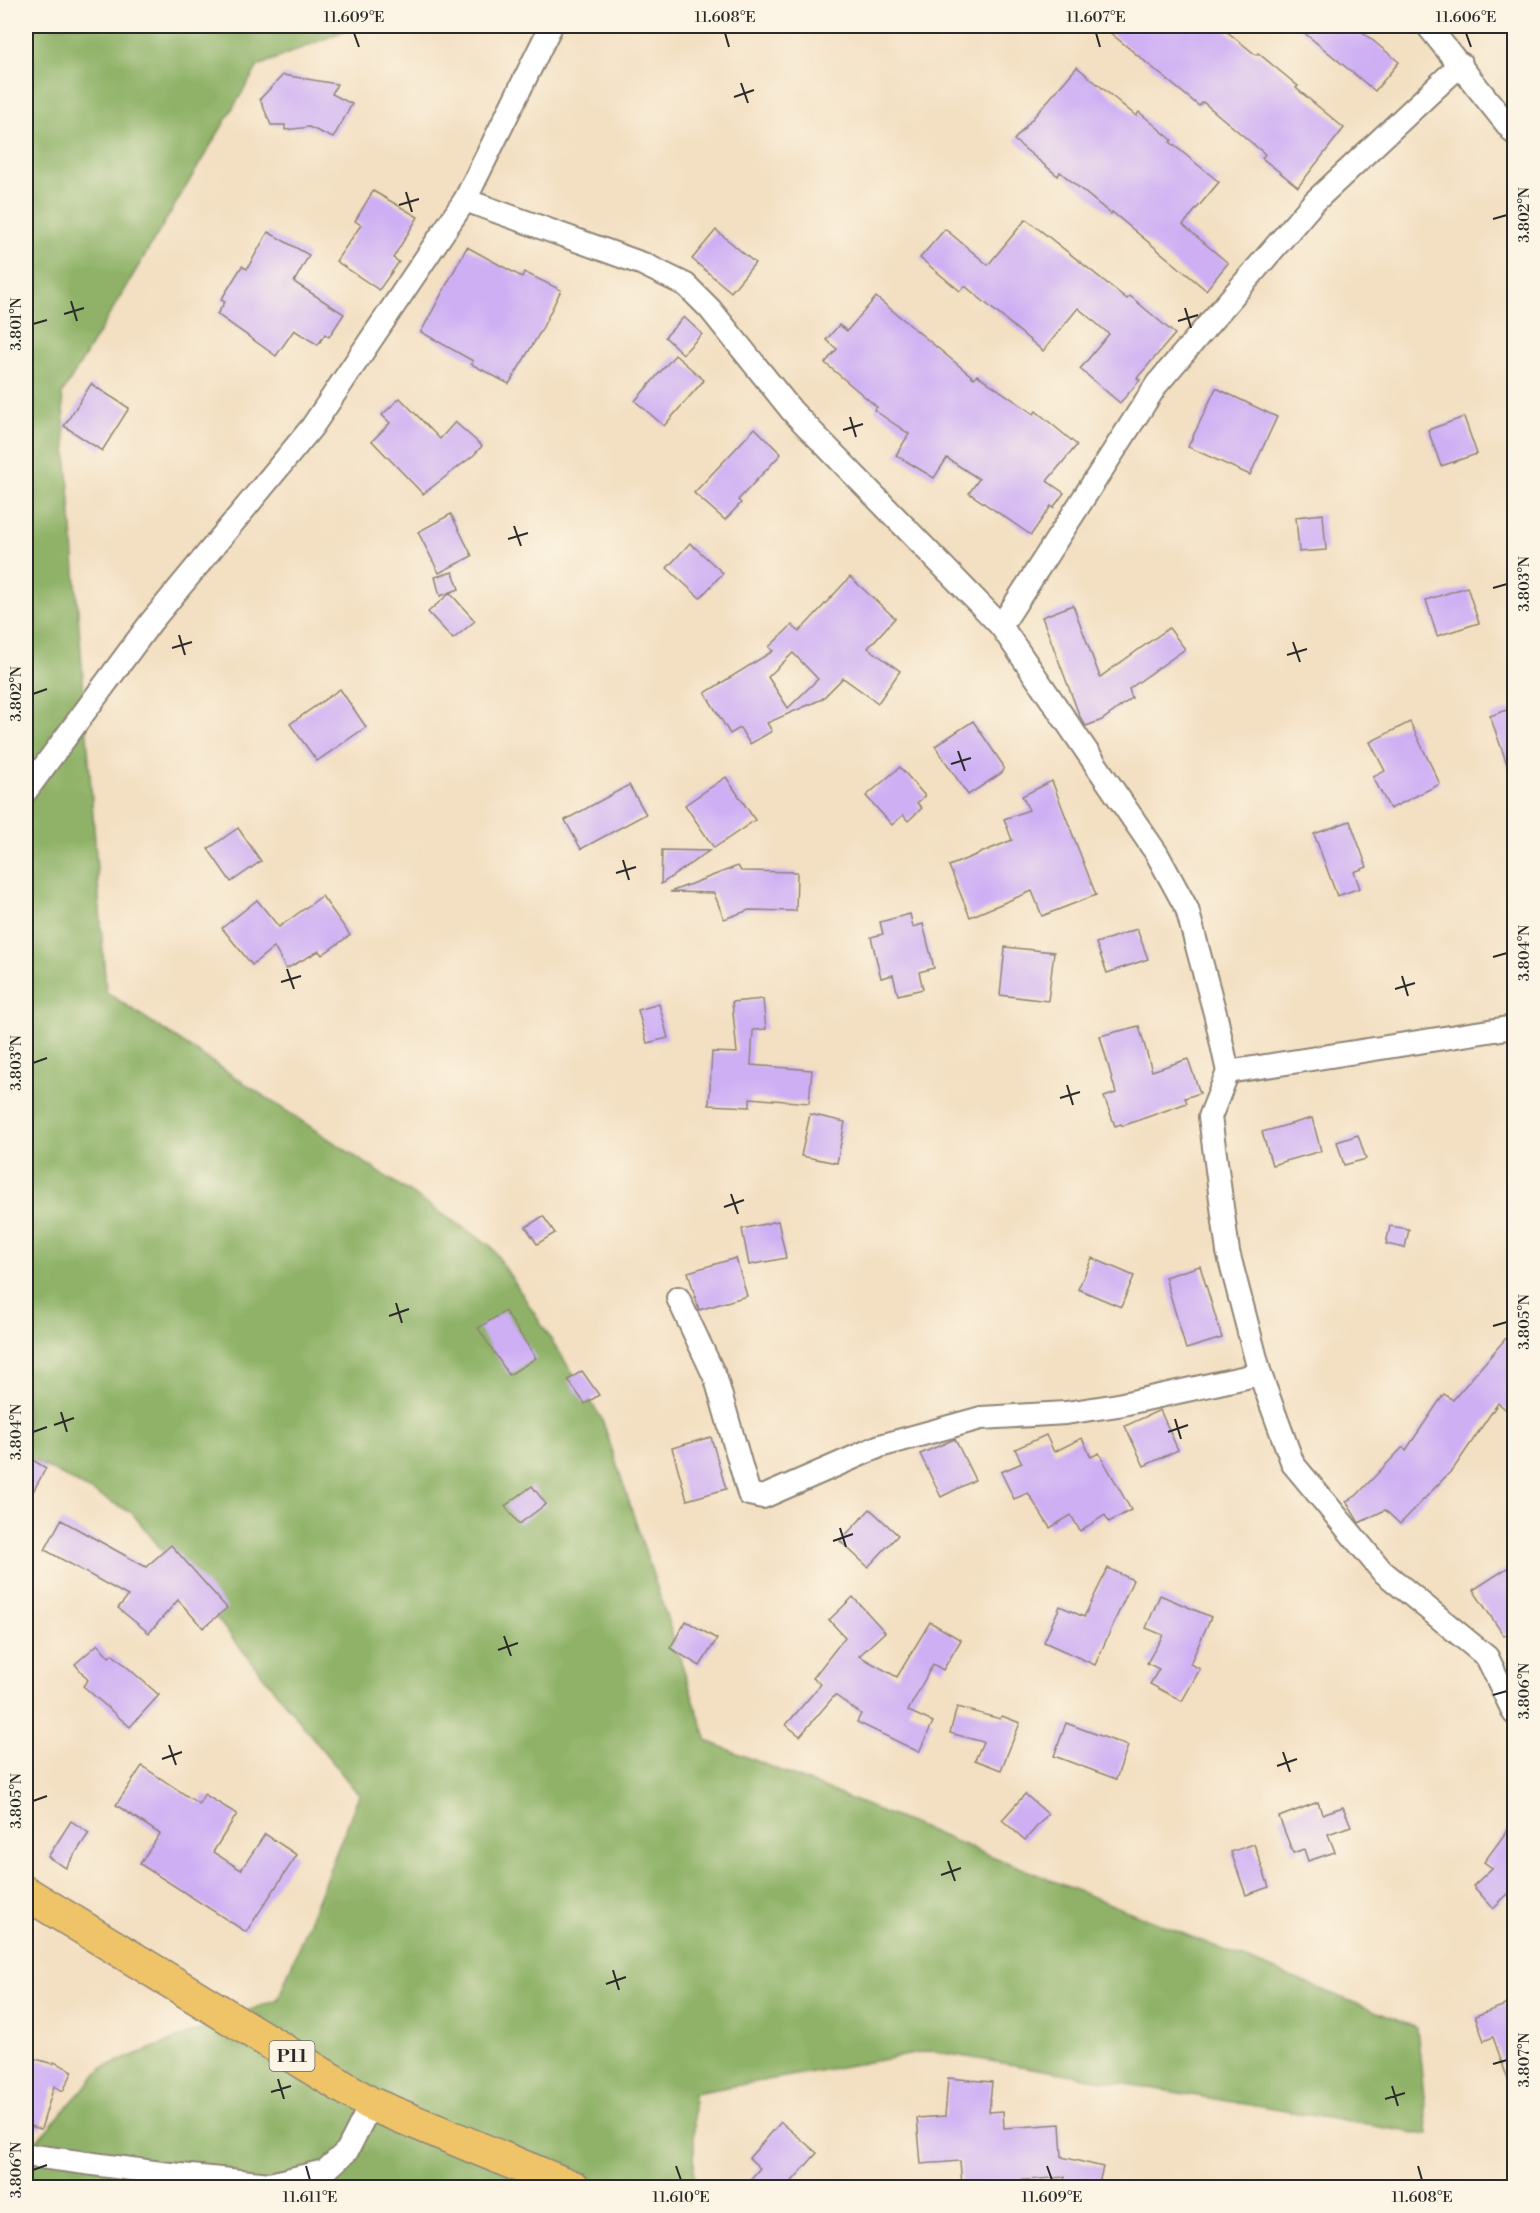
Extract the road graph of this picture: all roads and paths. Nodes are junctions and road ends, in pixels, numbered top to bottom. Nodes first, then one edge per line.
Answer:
1 (551, 26) edge
2 (1428, 26) edge
3 (1461, 64) junction
4 (1515, 133) edge
5 (465, 200) junction
6 (1001, 626) junction
7 (26, 791) edge
8 (1515, 1027) edge
9 (1228, 1072) junction
10 (678, 1298) dead end
11 (1260, 1374) junction
12 (1515, 1713) edge
13 (26, 1893) edge
14 (371, 2104) junction
15 (26, 2155) edge
16 (574, 2187) edge

1 - 5 street
2 - 3 street
3 - 4 street
3 - 6 street
5 - 6 street
5 - 7 street
6 - 9 street
8 - 9 street
9 - 11 street
10 - 11 street
11 - 12 street
13 - 14 main road, P11
14 - 15 street
14 - 16 main road, P11

